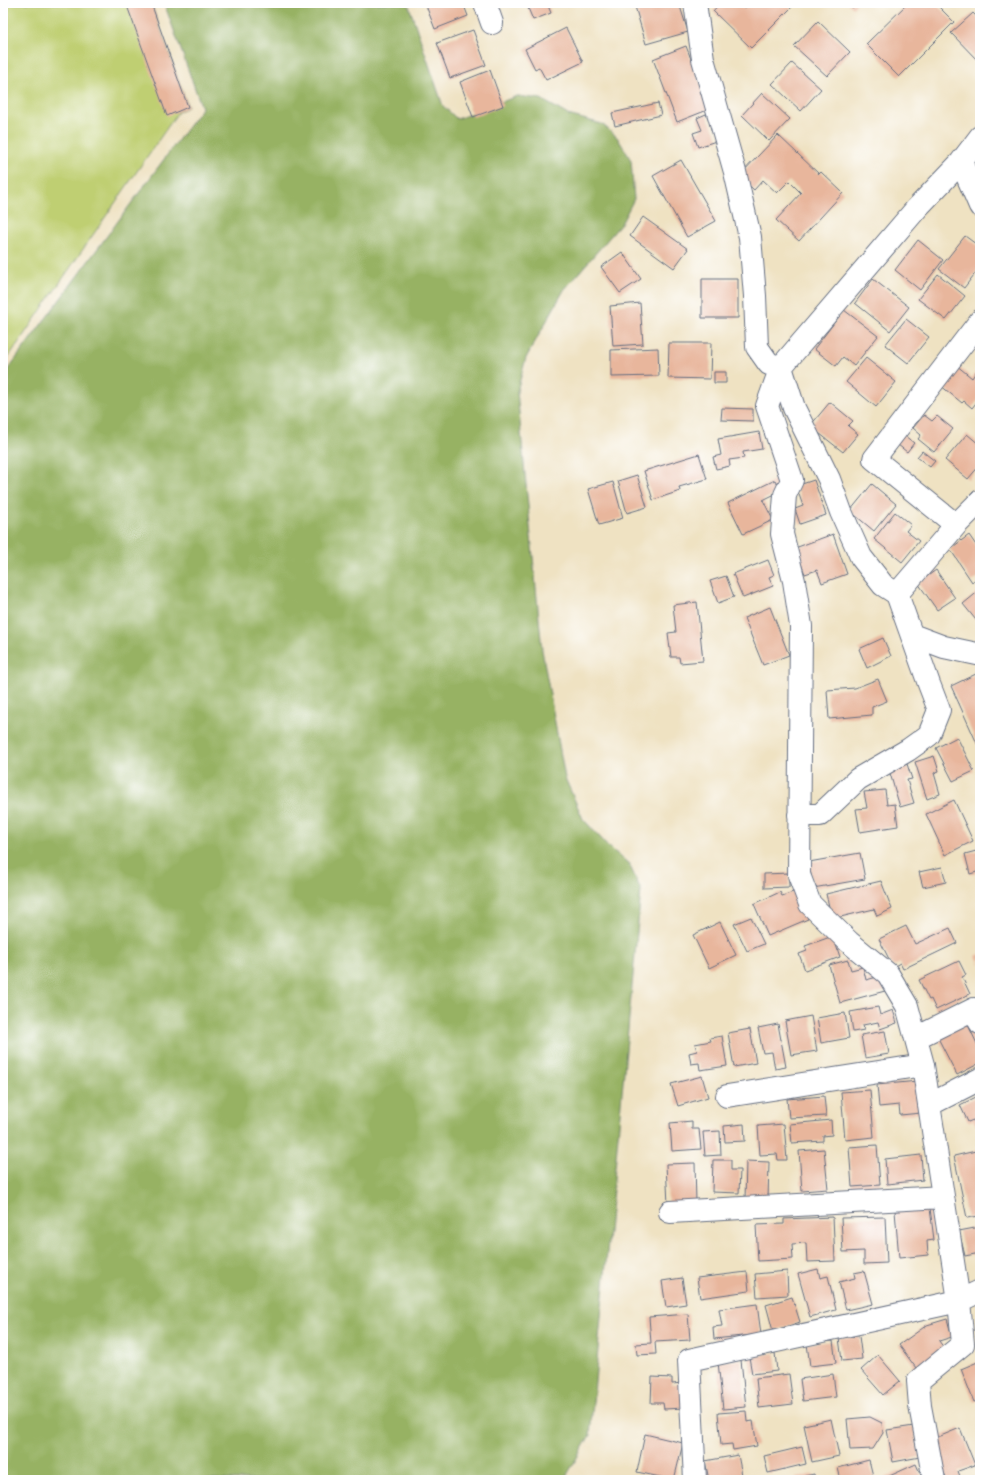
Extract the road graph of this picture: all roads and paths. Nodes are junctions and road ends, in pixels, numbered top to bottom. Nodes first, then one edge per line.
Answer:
1 (696, 4) edge
2 (980, 137) edge
3 (961, 162) junction
4 (980, 206) edge
5 (980, 321) edge
6 (781, 367) junction
7 (980, 502) edge
8 (956, 525) junction
9 (897, 594) junction
10 (912, 635) junction
11 (980, 653) edge
12 (799, 815) junction
13 (980, 1023) edge
14 (916, 1038) junction
15 (923, 1065) junction
16 (980, 1079) edge
17 (727, 1096) dead end
18 (929, 1105) junction
19 (942, 1197) junction
20 (670, 1212) dead end
21 (980, 1291) edge
22 (959, 1301) junction
23 (695, 1480) edge
24 (934, 1480) edge

1 - 6 street
2 - 3 street
3 - 4 street
3 - 6 street
5 - 8 street
6 - 9 street
6 - 12 street
7 - 8 street
8 - 9 street
9 - 10 street
10 - 11 street
10 - 12 street
12 - 14 street
13 - 14 street
14 - 15 street
15 - 17 street
15 - 18 street
16 - 18 street
18 - 19 street
19 - 20 street
19 - 22 street
21 - 22 street
22 - 23 street
22 - 24 street

